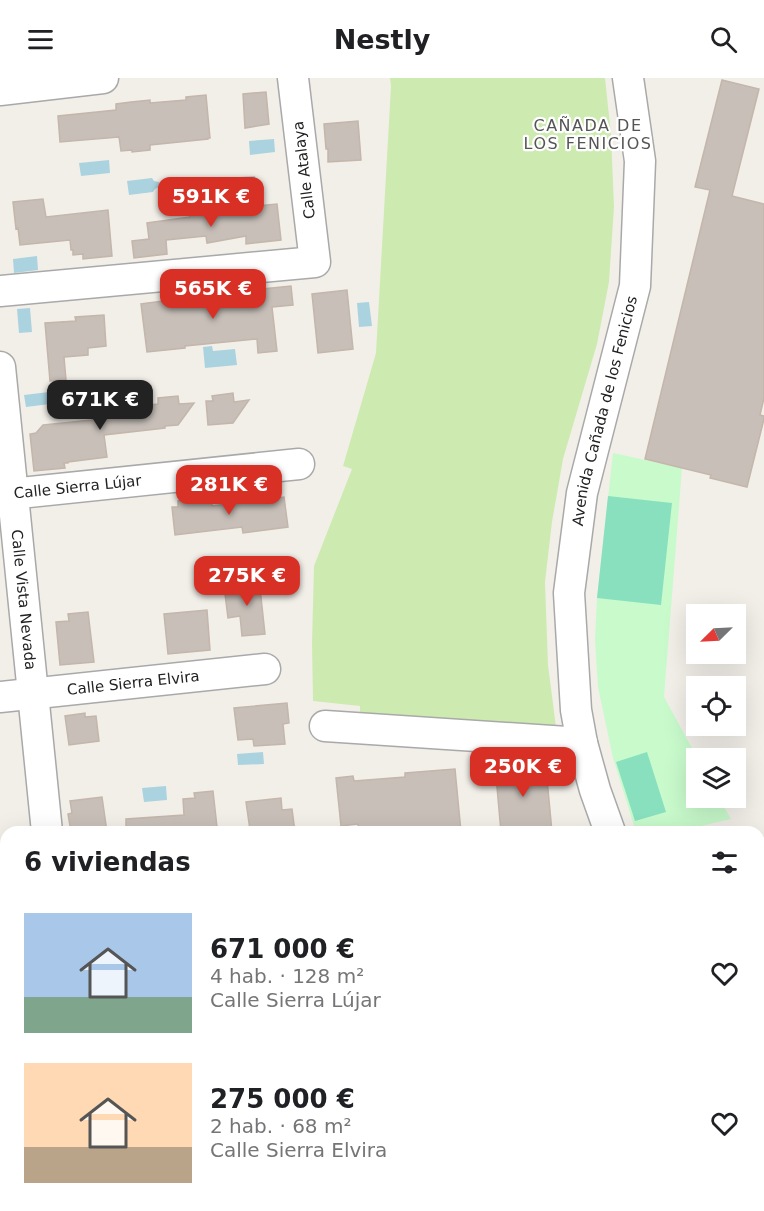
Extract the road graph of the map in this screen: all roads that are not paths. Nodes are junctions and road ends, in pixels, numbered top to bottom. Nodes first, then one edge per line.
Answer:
1 (103, 78) edge
2 (293, 78) edge
3 (628, 78) edge
4 (0, 90) edge
5 (0, 291) edge
6 (0, 367) edge
7 (298, 464) dead end
8 (6, 494) edge
9 (265, 669) dead end
10 (33, 693) junction
11 (0, 697) edge
12 (325, 726) dead end
13 (582, 742) junction
14 (46, 826) edge
15 (608, 826) edge

1 - 4 street
2 - 5 street, Calle Atalaya
3 - 13 street, Avenida Cañada de los Fenicios
6 - 8 street, Calle Vista Nevada
7 - 8 street, Calle Sierra Lújar
8 - 10 street, Calle Vista Nevada
9 - 10 street, Calle Sierra Elvira
10 - 11 street, Calle Sierra Elvira
10 - 14 street, Calle Vista Nevada
12 - 13 street
13 - 15 street, Avenida Cañada de los Fenicios

